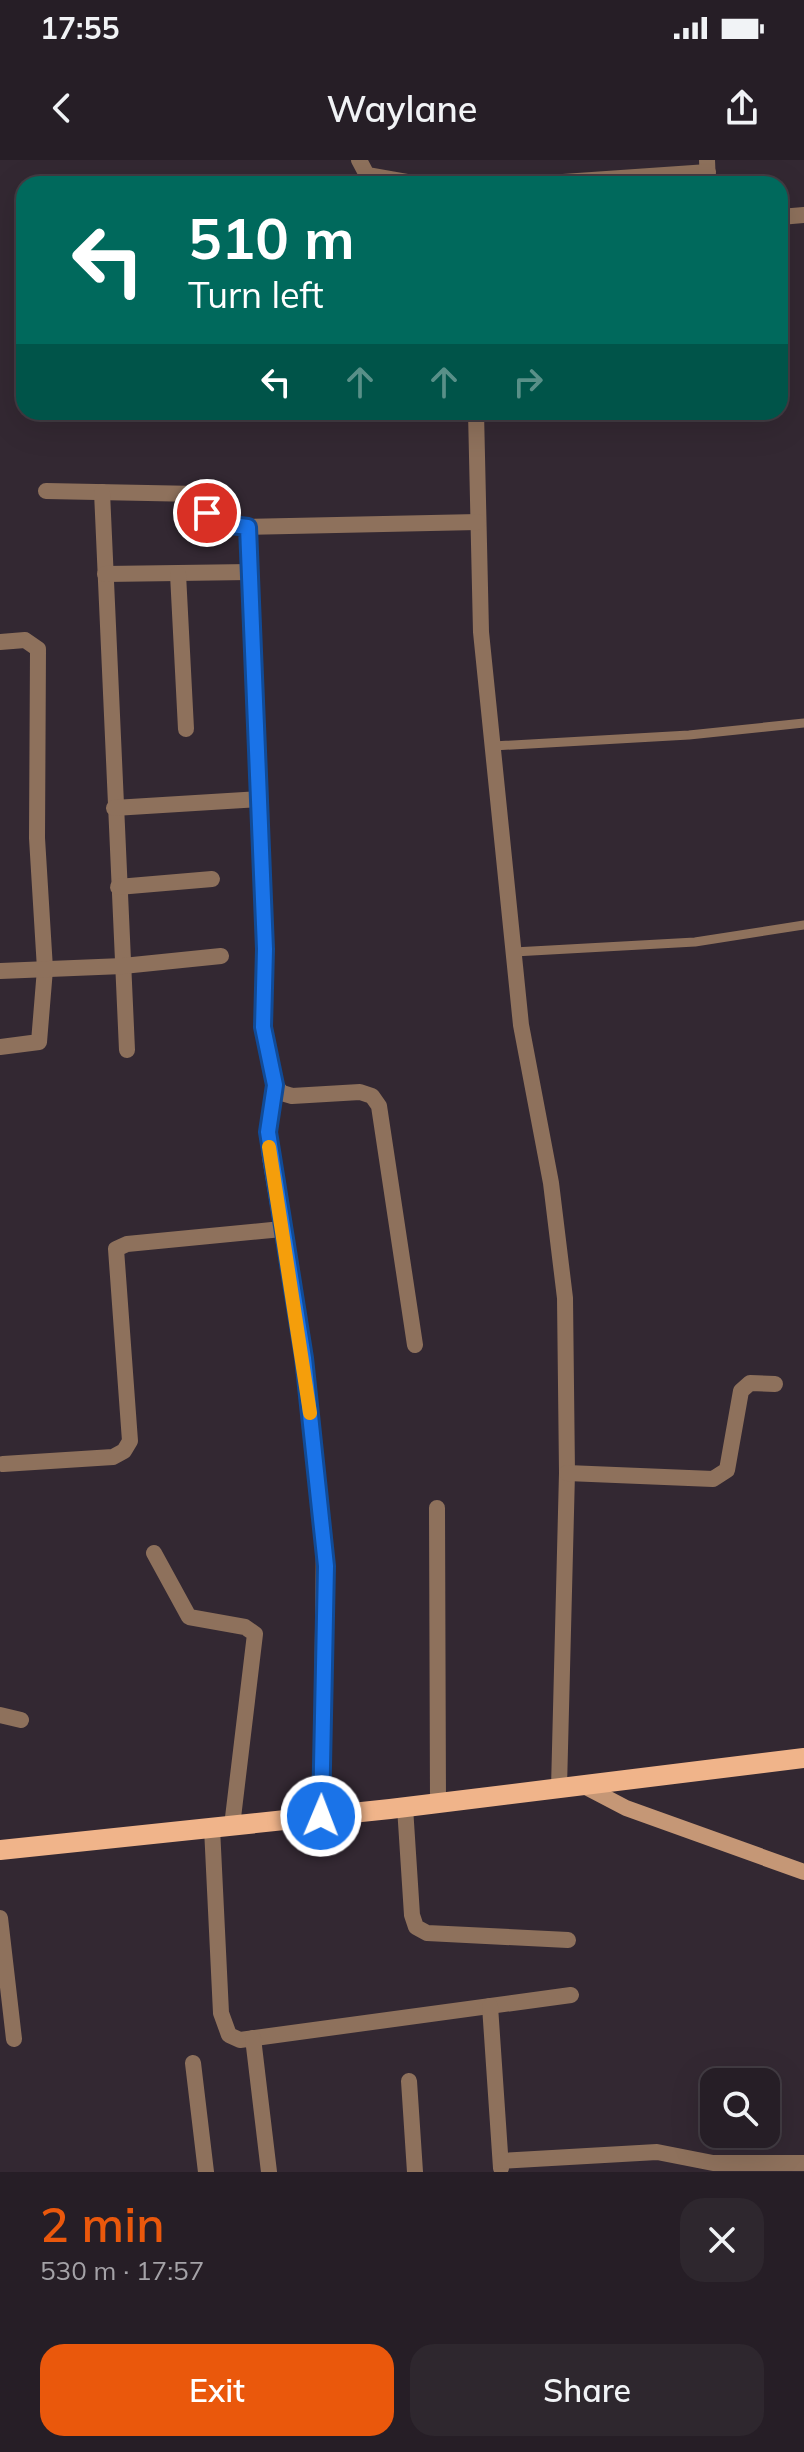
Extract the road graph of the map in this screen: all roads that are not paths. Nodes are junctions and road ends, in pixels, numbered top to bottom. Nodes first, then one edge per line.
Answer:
1 (359, 160) edge
2 (708, 172) edge
3 (373, 176) edge
4 (650, 176) edge
5 (476, 420) edge
6 (46, 491) dead end
7 (102, 492) junction
8 (478, 522) junction
9 (248, 527) junction
10 (250, 572) junction
11 (105, 574) junction
12 (178, 574) junction
13 (0, 642) edge
14 (804, 723) edge
15 (186, 729) dead end
16 (493, 746) junction
17 (259, 799) junction
18 (114, 808) junction
19 (212, 879) dead end
20 (118, 887) junction
21 (804, 925) edge
22 (514, 952) junction
23 (221, 956) dead end
24 (123, 966) junction
25 (45, 969) junction
26 (0, 971) edge
27 (0, 1047) edge
28 (127, 1050) dead end
29 (275, 1085) junction
30 (282, 1229) junction
31 (415, 1345) dead end
32 (775, 1384) dead end
33 (3, 1464) dead end
34 (567, 1473) junction
35 (437, 1508) dead end
36 (154, 1553) dead end
37 (0, 1715) edge
38 (21, 1720) dead end
39 (804, 1758) edge
40 (582, 1785) junction
41 (559, 1788) junction
42 (438, 1803) junction
43 (405, 1807) junction
44 (321, 1816) junction
45 (222, 1827) junction
46 (0, 1850) edge
47 (804, 1872) edge
48 (0, 1918) edge
49 (568, 1940) dead end
50 (571, 1995) dead end
51 (490, 2006) junction
52 (253, 2038) junction
53 (14, 2039) dead end
54 (193, 2063) dead end
55 (409, 2081) dead end
56 (601, 2163) edge
57 (804, 2163) edge
58 (501, 2166) edge
59 (206, 2172) edge
60 (269, 2172) edge
61 (415, 2172) edge

1 - 3 street
2 - 4 street
5 - 8 street
6 - 7 street
7 - 9 street
7 - 11 street
8 - 9 street
8 - 16 street
9 - 10 street
10 - 12 street
10 - 17 street
11 - 12 street
11 - 18 street
12 - 15 street
13 - 25 street
14 - 16 lane
16 - 22 street
17 - 18 street
17 - 29 street
18 - 20 street
19 - 20 street
20 - 24 street
21 - 22 lane
22 - 34 street
23 - 24 street
24 - 25 street
24 - 28 street
25 - 26 street
25 - 27 street
29 - 30 street
29 - 31 street
30 - 33 street
30 - 44 street
32 - 34 street
34 - 41 street
35 - 42 street
36 - 45 street
37 - 38 street
39 - 40 main road
40 - 41 main road
40 - 47 street
41 - 42 main road
42 - 43 main road
43 - 44 main road
43 - 49 street
44 - 45 main road
45 - 46 main road
45 - 52 street
48 - 53 street
50 - 51 street
51 - 52 street
51 - 58 street
52 - 60 street
54 - 59 street
55 - 61 street
56 - 57 street
56 - 58 street

